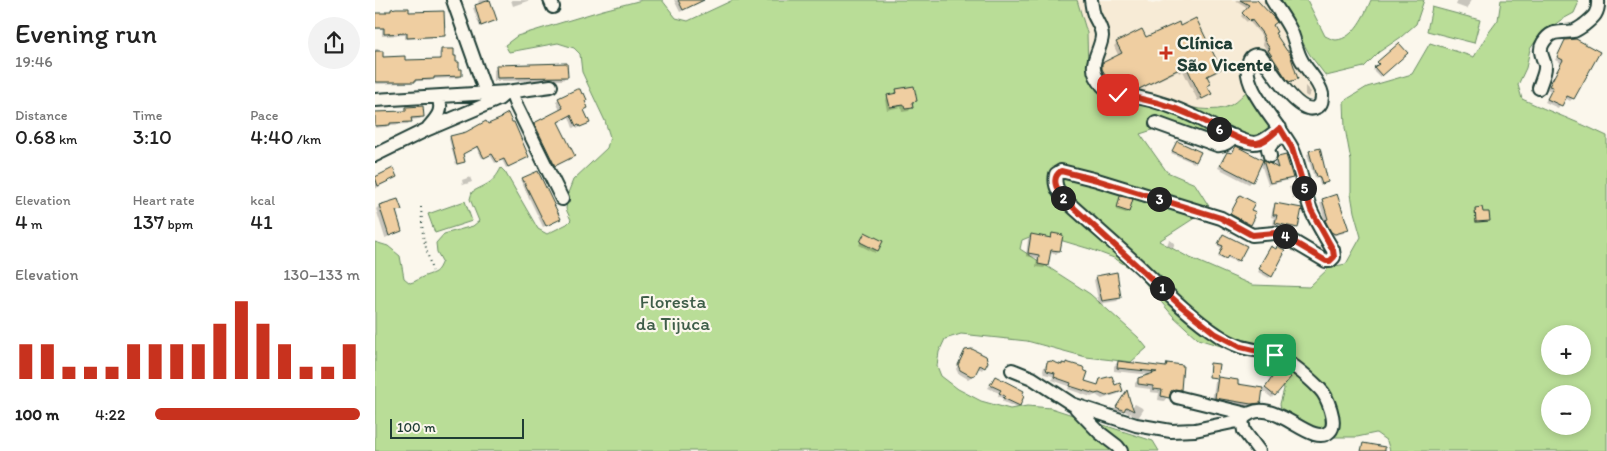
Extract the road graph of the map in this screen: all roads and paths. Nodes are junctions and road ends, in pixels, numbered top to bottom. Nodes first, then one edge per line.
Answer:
1 (453, 0) edge
2 (1091, 0) edge
3 (1272, 0) edge
4 (1598, 0) edge
5 (551, 86) dead end
6 (1539, 88) dead end
7 (509, 92) junction
8 (487, 93) junction
9 (438, 97) junction
10 (375, 100) edge
11 (1157, 123) dead end
12 (426, 130) junction
13 (1282, 131) junction
14 (1235, 136) junction
15 (375, 155) edge
16 (1270, 156) dead end
17 (562, 199) dead end
18 (421, 207) dead end
19 (432, 271) dead end
20 (1012, 370) dead end
21 (1177, 397) dead end
22 (1072, 404) junction
23 (1245, 417) junction
24 (1121, 451) edge
25 (1259, 451) edge

1 - 8 street
2 - 14 street
3 - 13 street
4 - 6 street
5 - 7 street
7 - 8 street
7 - 12 street
7 - 17 street
8 - 9 street
9 - 10 street
9 - 12 street
11 - 14 street
12 - 15 street
13 - 14 street
13 - 16 street
13 - 23 street
18 - 19 path
20 - 22 street
21 - 23 street
22 - 23 street
22 - 24 street
23 - 25 street

